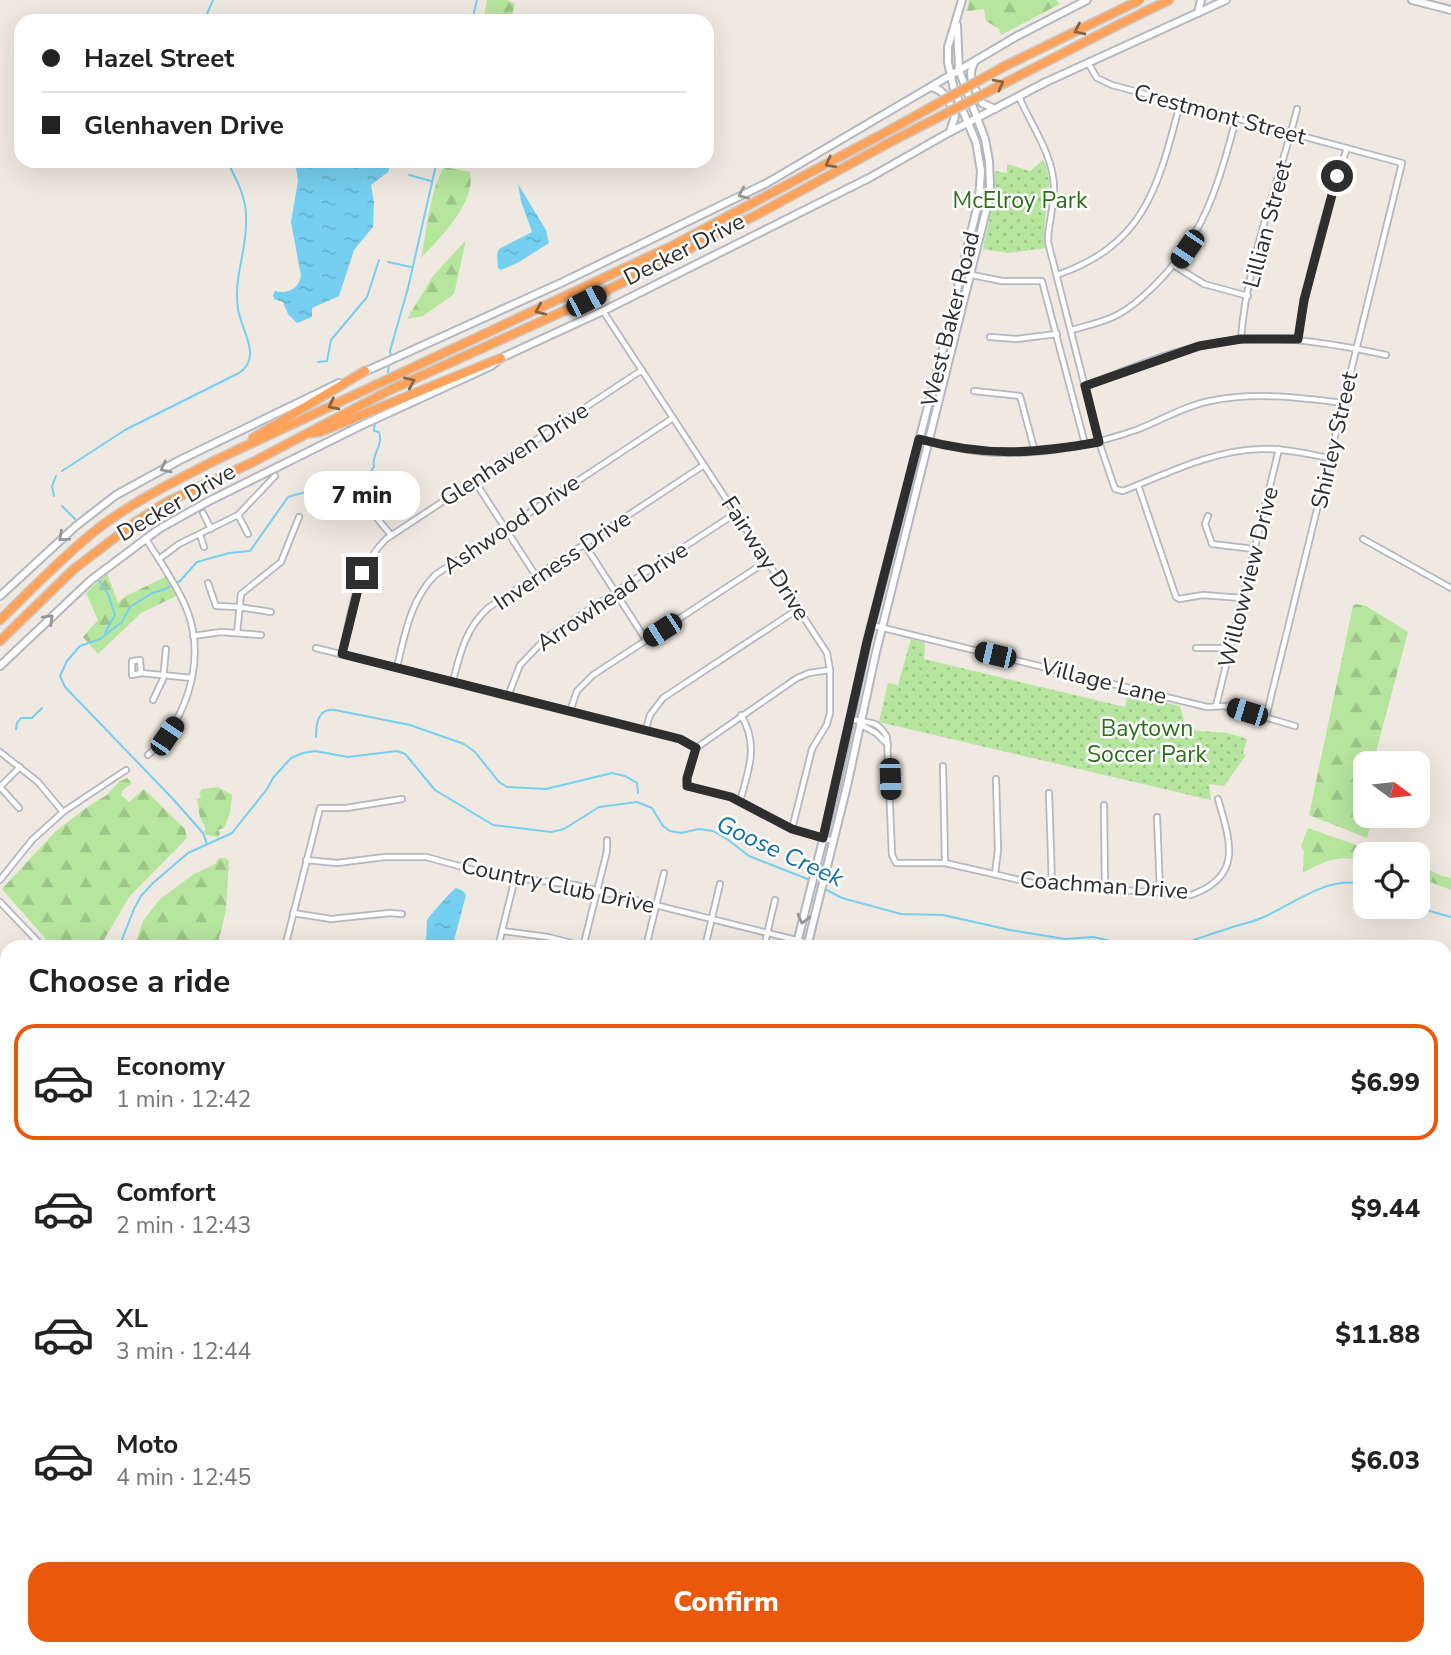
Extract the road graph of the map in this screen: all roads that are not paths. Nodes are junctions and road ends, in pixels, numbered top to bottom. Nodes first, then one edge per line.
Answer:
1 (962, 0) edge
2 (1087, 0) edge
3 (1140, 0) edge
4 (1169, 0) edge
5 (1201, 0) edge
6 (1226, 0) edge
7 (1412, 0) edge
8 (1451, 10) edge
9 (1198, 13) junction
10 (957, 19) junction
11 (975, 61) junction
12 (1088, 63) junction
13 (958, 69) junction
14 (950, 75) junction
15 (929, 87) junction
16 (1019, 97) junction
17 (1180, 104) junction
18 (995, 109) junction
19 (1297, 109) dead end
20 (978, 119) junction
21 (1236, 119) junction
22 (970, 124) junction
23 (950, 132) junction
24 (1291, 133) junction
25 (1347, 149) junction
26 (1402, 163) joint
27 (974, 225) junction
28 (983, 227) junction
29 (1175, 266) junction
30 (962, 273) junction
31 (971, 275) junction
32 (1057, 275) junction
33 (1248, 296) junction
34 (603, 311) junction
35 (1072, 330) junction
36 (1057, 334) junction
37 (990, 337) dead end
38 (1241, 339) junction
39 (1298, 339) junction
40 (943, 348) junction
41 (1355, 348) junction
42 (952, 351) junction
43 (1386, 355) dead end
44 (501, 358) junction
45 (642, 370) junction
46 (365, 371) junction
47 (1085, 386) junction
48 (974, 391) dead end
49 (1342, 403) junction
50 (673, 418) junction
51 (305, 434) junction
52 (919, 439) junction
53 (929, 442) junction
54 (1099, 442) junction
55 (1085, 444) junction
56 (1279, 449) junction
57 (1035, 452) junction
58 (1330, 458) junction
59 (218, 459) junction
60 (704, 465) junction
61 (275, 476) dead end
62 (474, 480) junction
63 (1138, 485) junction
64 (203, 513) dead end
65 (736, 513) junction
66 (238, 515) junction
67 (1208, 516) dead end
68 (299, 517) dead end
69 (376, 517) dead end
70 (504, 527) junction
71 (211, 529) junction
72 (248, 534) dead end
73 (391, 534) junction
74 (200, 535) junction
75 (894, 536) junction
76 (145, 538) junction
77 (905, 538) junction
78 (1363, 539) dead end
79 (585, 545) junction
80 (204, 547) dead end
81 (1254, 549) junction
82 (159, 559) junction
83 (767, 561) junction
84 (536, 576) junction
85 (208, 583) dead end
86 (1451, 588) edge
87 (615, 592) junction
88 (0, 596) edge
89 (1241, 597) junction
90 (239, 607) junction
91 (13, 608) junction
92 (798, 609) junction
93 (271, 612) dead end
94 (0, 614) edge
95 (0, 620) edge
96 (871, 625) junction
97 (883, 628) junction
98 (237, 633) junction
99 (261, 635) dead end
100 (193, 636) junction
101 (646, 640) junction
102 (0, 641) edge
103 (316, 648) dead end
104 (1196, 648) dead end
105 (1230, 648) junction
106 (166, 649) dead end
107 (342, 654) junction
108 (0, 666) edge
109 (397, 667) junction
110 (830, 670) junction
111 (141, 673) dead end
112 (164, 677) junction
113 (192, 678) junction
114 (453, 681) junction
115 (508, 696) junction
116 (153, 700) dead end
117 (1216, 706) junction
118 (570, 711) junction
119 (741, 715) junction
120 (1266, 717) junction
121 (850, 719) junction
122 (860, 722) junction
123 (1295, 726) dead end
124 (646, 729) junction
125 (696, 748) junction
126 (0, 752) edge
127 (148, 755) dead end
128 (943, 766) dead end
129 (20, 767) junction
130 (126, 771) dead end
131 (996, 779) dead end
132 (0, 787) edge
133 (1049, 793) dead end
134 (402, 799) dead end
135 (1218, 799) dead end
136 (740, 801) junction
137 (1104, 805) dead end
138 (19, 808) dead end
139 (63, 812) junction
140 (1157, 817) dead end
141 (792, 829) junction
142 (823, 838) junction
143 (607, 840) dead end
144 (833, 841) junction
145 (306, 860) junction
146 (945, 863) junction
147 (664, 873) dead end
148 (995, 874) junction
149 (515, 878) junction
150 (0, 880) edge
151 (720, 884) dead end
152 (1052, 885) junction
153 (1105, 888) junction
154 (597, 890) junction
155 (1160, 892) junction
156 (775, 900) dead end
157 (0, 902) edge
158 (656, 905) junction
159 (293, 914) junction
160 (402, 914) dead end
161 (712, 919) junction
162 (502, 931) junction
163 (767, 932) junction
164 (36, 940) edge
165 (287, 940) edge
166 (500, 940) edge
167 (558, 940) edge
168 (585, 940) edge
169 (648, 940) edge
170 (707, 940) edge
171 (765, 940) edge
172 (789, 940) edge
173 (798, 940) edge
174 (809, 940) edge

1 - 10 main road, West Baker Road
2 - 11 main road, Decker Drive
3 -> 59 highway, Decker Drive, bridge
51 -> 4 highway, Decker Drive, bridge
5 - 9 main road
6 - 9 main road, Decker Drive
7 - 8 main road
9 - 12 main road, Decker Drive
10 - 13 main road, West Baker Road
10 - 14 main road, West Baker Road
11 - 13 main road, Decker Drive
11 - 18 main road
12 - 16 main road, Decker Drive
12 - 17 street, Crestmont Street
13 - 14 main road, Decker Drive
13 - 20 main road, West Baker Road
14 - 15 main road, Decker Drive
14 - 22 main road, West Baker Road
15 - 23 main road
15 -> 46 main road, Decker Drive
16 - 18 main road, Decker Drive
16 - 32 street
17 - 21 street, Crestmont Street
17 - 32 street
18 - 20 main road, Decker Drive
19 - 24 street, Lillian Street
20 - 22 main road, Decker Drive
20 - 28 main road, West Baker Road
21 - 24 street, Crestmont Street
21 - 29 street
22 - 23 main road, Decker Drive
22 - 27 main road, West Baker Road
23 - 34 main road, Decker Drive
24 - 25 street, Crestmont Street
24 - 33 street, Lillian Street
25 - 26 street, Crestmont Street
25 - 39 street
26 - 41 street, Shirley Street
27 - 28 main road
27 - 30 main road, West Baker Road
28 - 31 main road, West Baker Road
29 - 33 street
29 - 35 street
30 - 31 street
30 - 40 main road, West Baker Road
31 - 36 street
31 - 42 main road, West Baker Road
32 - 35 street
33 - 38 street, Lillian Street
34 - 44 main road, Decker Drive
34 - 45 street, Fairway Drive
35 - 47 street
36 - 37 street
36 - 55 street
38 - 39 street
38 - 47 street
39 - 41 street
40 - 42 main road
40 - 52 main road, West Baker Road
41 - 43 street
41 - 49 street, Shirley Street
42 - 53 main road, West Baker Road
44 - 51 highway
44 - 76 main road, Decker Drive
45 - 50 street, Fairway Drive
45 - 62 street, Glenhaven Drive
46 - 59 highway
46 -> 88 main road, Decker Drive
47 - 54 street
48 - 57 street
49 - 54 street
49 - 58 street, Shirley Street
50 - 60 street, Fairway Drive
50 - 70 street, Ashwood Drive
51 - 102 highway, Decker Drive
52 - 53 street
52 - 75 main road, West Baker Road
53 - 57 street
53 - 77 main road, West Baker Road
54 - 55 street
54 - 63 street
55 - 57 street
56 - 58 street
56 - 63 street
56 - 81 street, Willowview Drive
58 - 120 street, Shirley Street
59 - 91 highway, Decker Drive
60 - 65 street, Fairway Drive
60 - 79 street, Inverness Drive
61 - 66 street
62 - 70 street
62 - 73 street, Glenhaven Drive
63 - 89 street
64 - 71 street
65 - 83 street, Fairway Drive
65 - 87 street, Arrowhead Drive
66 - 71 street
66 - 72 street
67 - 81 street
68 - 90 street
69 - 73 street
70 - 84 street
70 - 109 street, Ashwood Drive
71 - 74 street
73 - 107 street, Glenhaven Drive
74 - 80 street
74 - 82 street
75 - 77 main road
75 - 96 main road, West Baker Road
76 - 82 street
108 -> 76 main road, Decker Drive
77 - 97 main road, West Baker Road
78 - 86 street
79 - 84 street, Inverness Drive
79 - 87 street
81 - 89 street, Willowview Drive
82 - 100 street
83 - 92 street, Fairway Drive
83 - 101 street
84 - 114 street, Inverness Drive
85 - 90 street
87 - 101 street
87 - 115 street, Arrowhead Drive
89 - 105 street, Willowview Drive
90 - 93 street
90 - 98 street
91 - 94 highway
91 - 95 highway, Decker Drive
92 - 110 street, Fairway Drive
92 - 124 street
96 - 97 street, Village Lane
96 - 121 main road, West Baker Road
97 - 117 street, Village Lane
97 - 122 main road, West Baker Road
98 - 99 street
98 - 100 street
100 - 113 street
101 - 118 street
103 - 107 street
104 - 105 street
105 - 117 street, Willowview Drive
106 - 112 street
107 - 109 street
109 - 114 street
110 - 119 street
110 - 141 street, Fairway Drive
111 - 112 street
112 - 113 street
112 - 116 street
113 - 127 street
114 - 115 street
115 - 118 street
117 - 120 street, Village Lane
118 - 124 street
119 - 125 street
119 - 136 street
120 - 123 street, Village Lane
121 - 122 street, Coachman Drive
121 - 142 main road, West Baker Road
122 - 144 main road, West Baker Road
122 - 146 street, Coachman Drive
124 - 125 street
125 - 136 street
126 - 129 street
128 - 146 street
129 - 132 street
129 - 139 street
130 - 139 street
131 - 148 street
132 - 138 street
133 - 152 street
134 - 145 street
135 - 155 street, Coachman Drive
136 - 141 street
137 - 153 street
139 - 150 street
140 - 155 street
141 - 142 street
142 - 144 street
142 -> 173 main road, West Baker Road
143 - 154 street
144 - 174 main road, West Baker Road
145 - 149 street, Country Club Drive
145 - 159 street
146 - 148 street, Coachman Drive
147 - 158 street
148 - 152 street, Coachman Drive
149 - 154 street, Country Club Drive
149 - 162 street
151 - 161 street
152 - 153 street, Coachman Drive
153 - 155 street, Coachman Drive
154 - 158 street, Country Club Drive
154 - 168 street
156 - 163 street
157 - 164 street
158 - 161 street, Country Club Drive
158 - 169 street
159 - 160 street
159 - 165 street
161 - 163 street, Country Club Drive
161 - 170 street
162 - 166 street
162 - 167 street
163 - 171 street
163 - 172 street, Country Club Drive

